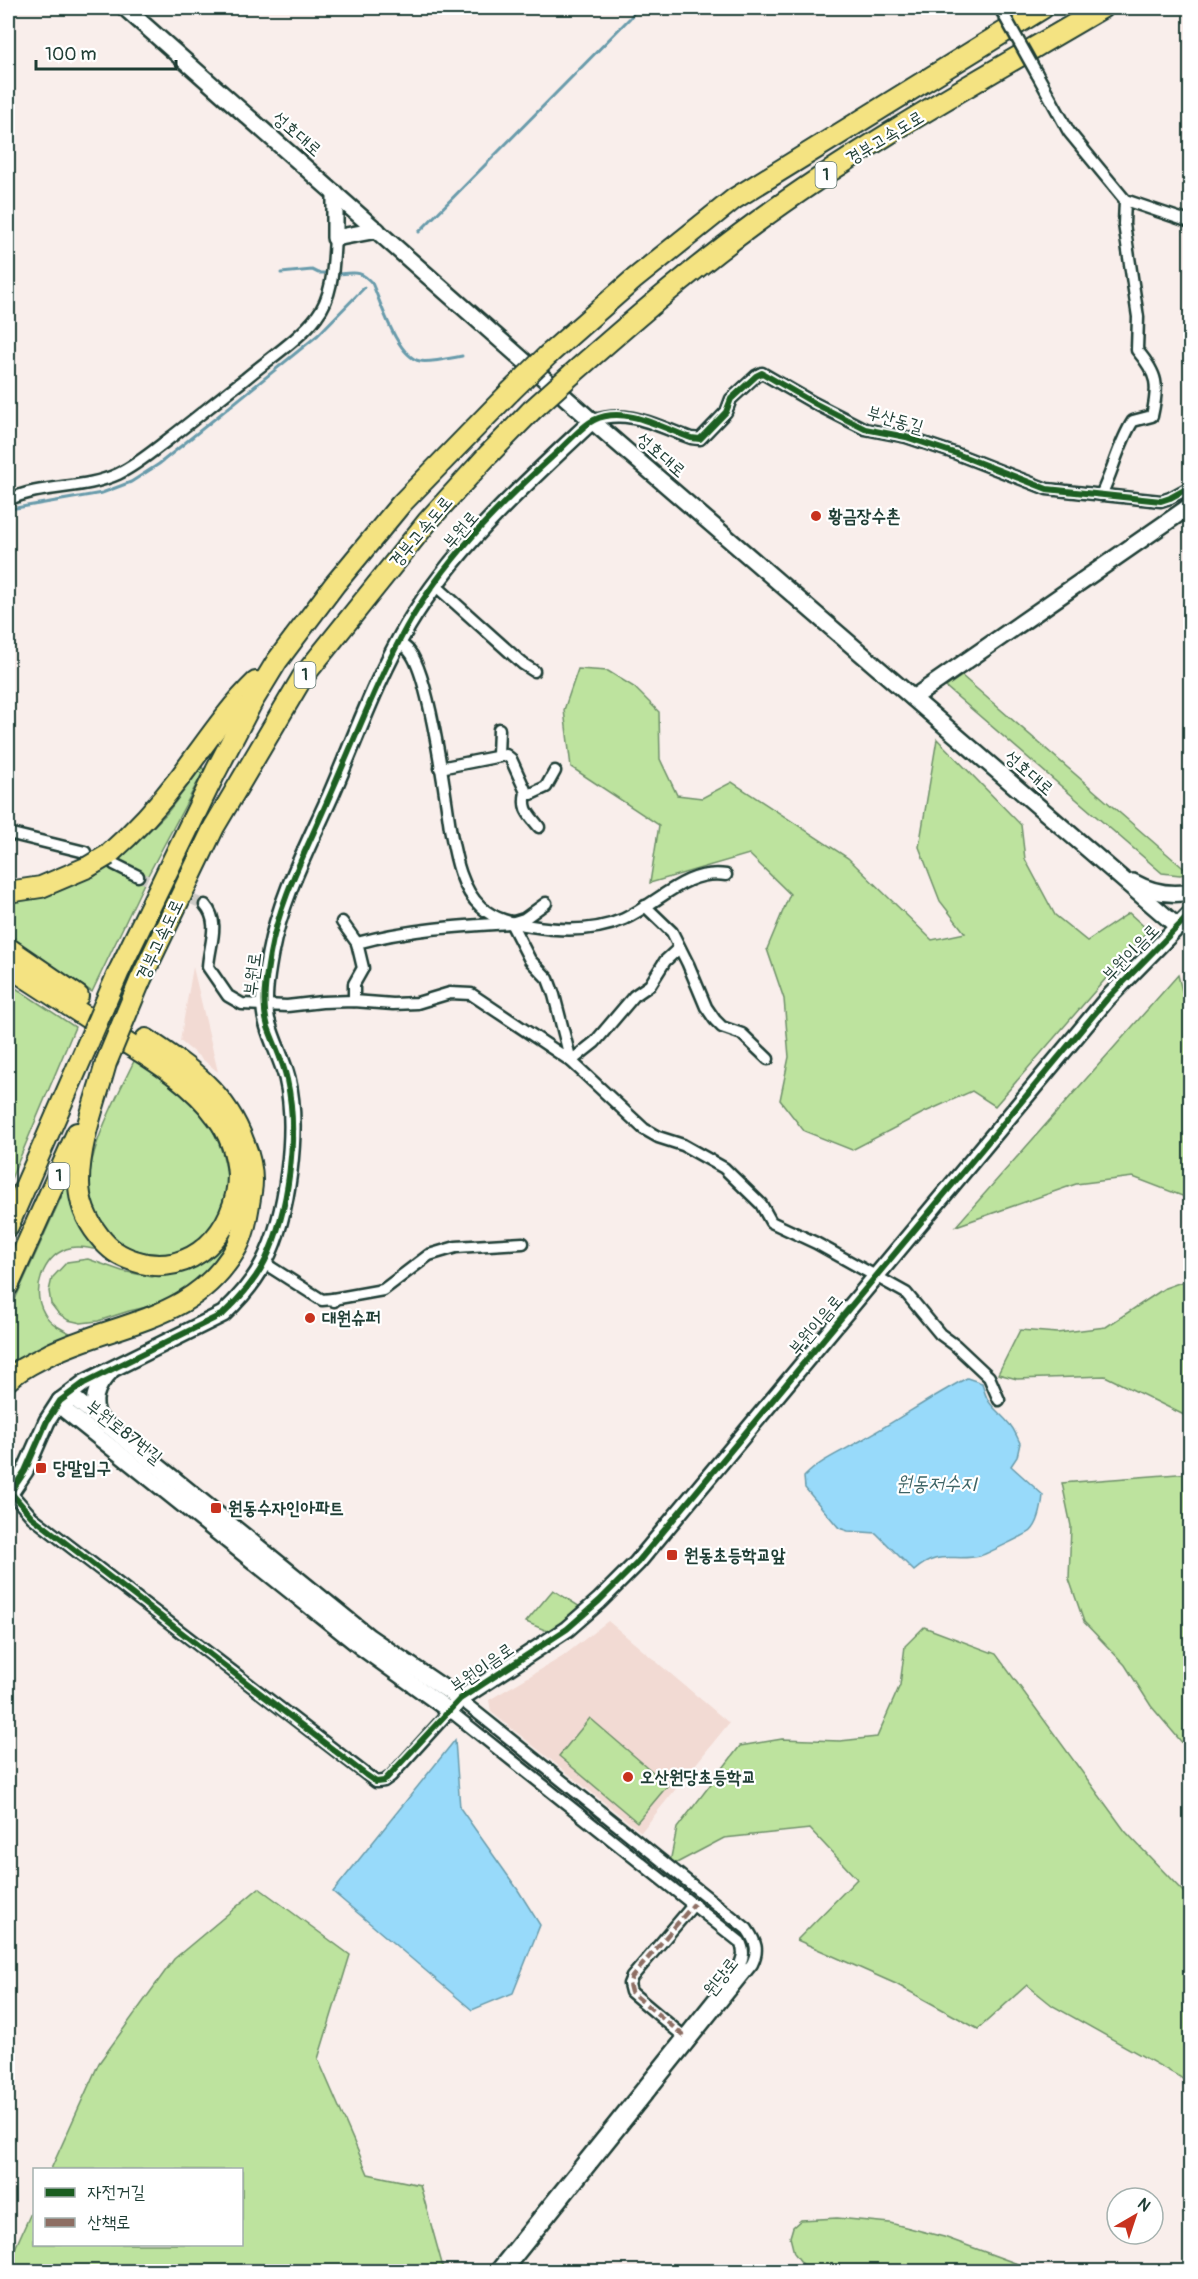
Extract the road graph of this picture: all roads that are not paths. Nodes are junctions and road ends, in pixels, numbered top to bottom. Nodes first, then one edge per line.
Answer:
1 (125, 8) edge
2 (1000, 8) edge
3 (1043, 8) edge
4 (1102, 8) edge
5 (335, 192) junction
6 (1125, 200) junction
7 (1191, 222) edge
8 (376, 230) junction
9 (335, 238) junction
10 (592, 421) junction
11 (1191, 487) edge
12 (1101, 495) junction
13 (8, 500) edge
14 (1191, 506) edge
15 (435, 585) junction
16 (399, 643) junction
17 (277, 661) junction
18 (534, 671) dead end
19 (913, 698) junction
20 (499, 729) dead end
21 (498, 756) junction
22 (440, 768) junction
23 (555, 771) dead end
24 (526, 792) junction
25 (539, 827) dead end
26 (8, 833) edge
27 (87, 859) junction
28 (111, 860) junction
29 (1112, 870) junction
30 (726, 875) dead end
31 (138, 876) tunnel mouth
32 (8, 892) edge
33 (1191, 892) edge
34 (546, 903) dead end
35 (205, 905) dead end
36 (645, 906) junction
37 (1191, 914) edge
38 (342, 921) dead end
39 (511, 923) junction
40 (1178, 927) junction
41 (357, 943) junction
42 (8, 948) edge
43 (679, 948) junction
44 (8, 966) edge
45 (354, 1001) junction
46 (264, 1005) junction
47 (768, 1059) dead end
48 (571, 1061) junction
49 (106, 1063) junction
50 (8, 1226) edge
51 (523, 1243) dead end
52 (264, 1263) junction
53 (877, 1275) junction
54 (8, 1286) edge
55 (112, 1369) junction
56 (8, 1380) edge
57 (999, 1400) dead end
58 (60, 1401) junction
59 (100, 1419) junction
60 (9, 1495) edge
61 (264, 1560) junction
62 (455, 1705) junction
63 (694, 1904) junction
64 (687, 2039) junction
65 (494, 2271) edge
66 (505, 2271) edge

1 - 5 street, 성호대로
2 - 6 street, bridge
3 - 17 highway, 경부고속도로 / 1, bridge
4 - 49 highway, 경부고속도로 / 1, bridge
5 - 8 street, 성호대로
5 - 9 street
6 - 7 street
6 - 12 street
8 - 9 street
8 - 10 street, 성호대로
9 - 13 street
10 - 12 street, 부산동길
10 - 15 street, 부원로
10 - 19 street, 성호대로
11 - 12 street, 부산동길
14 - 19 street
15 - 16 street, 부원로
15 - 18 street
16 - 22 street
16 - 46 street, 부원로
17 - 28 highway
17 - 50 highway, 경부고속도로 / 1, bridge
19 - 29 street, 성호대로
20 - 21 street
21 - 22 street
21 - 24 street
22 - 39 street
23 - 24 street
24 - 25 street
26 - 27 street
27 - 28 highway, bridge
27 - 32 highway
28 - 31 street
29 - 33 street
29 - 40 street, 성호대로
30 - 36 street
34 - 39 street
35 - 46 street
36 - 39 street
36 - 43 street
37 - 40 street, 부원이음로
38 - 41 street
39 - 41 street
39 - 48 street
40 - 53 street, 부원이음로
41 - 45 street
42 - 56 highway
43 - 47 street
43 - 48 street
44 - 49 highway
45 - 46 street
45 - 48 street
46 - 52 street, 부원로
48 - 53 street
49 - 54 highway, 경부고속도로 / 1
51 - 52 street
52 - 55 street, 부원로
53 - 57 street
53 - 62 street, 부원이음로
55 - 58 street, 부원로
55 - 59 street
58 - 59 street, 부원로87번길
58 - 60 street, 부원로
58 - 61 street, 부원로87번길
59 - 61 street, 부원로87번길
60 - 62 street
61 - 62 street, 부원로87번길
62 - 63 street, 원당로
62 - 64 street, 원당로
63 - 64 street, 원당로
63 - 64 street
64 - 65 street, 원당로
64 - 66 street, 원당로

